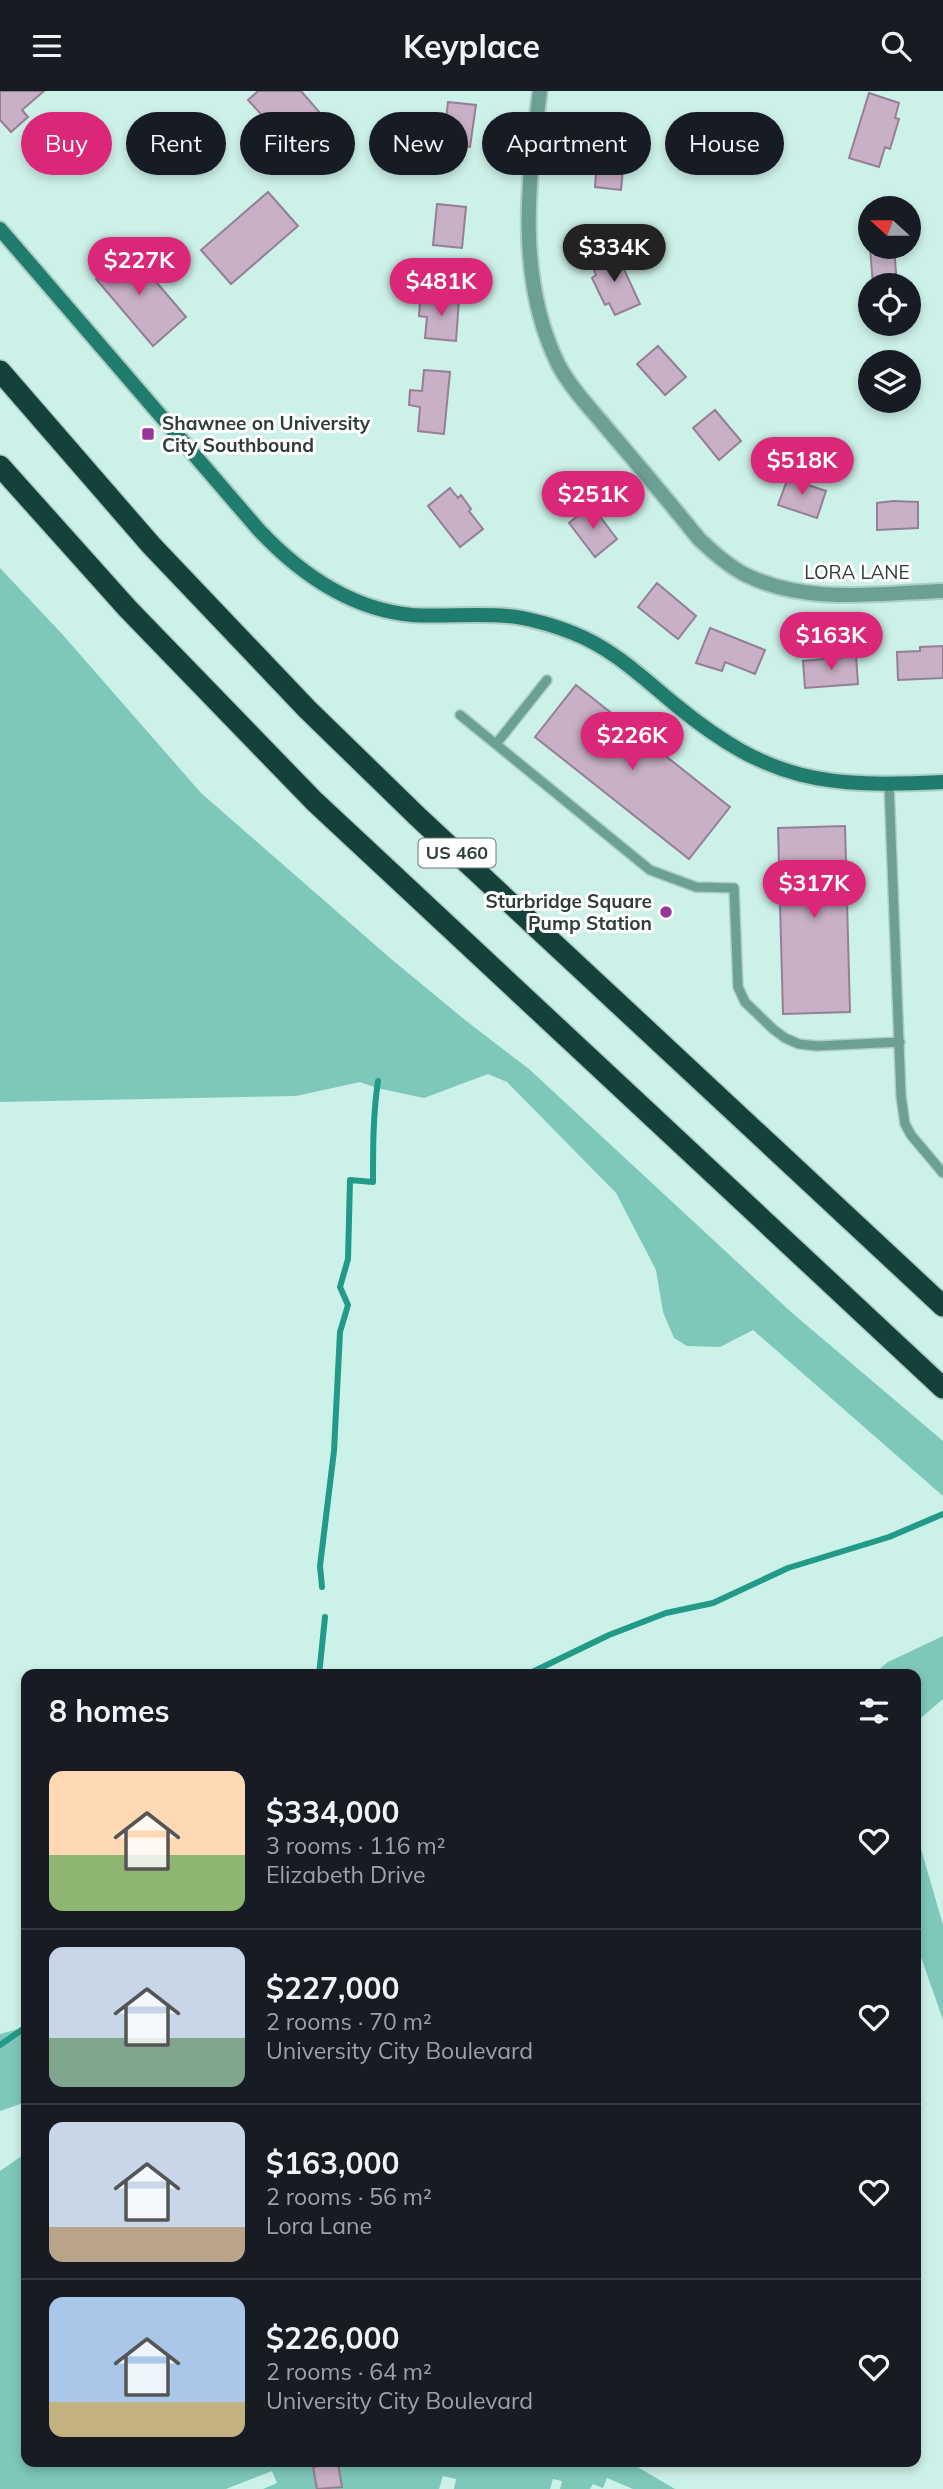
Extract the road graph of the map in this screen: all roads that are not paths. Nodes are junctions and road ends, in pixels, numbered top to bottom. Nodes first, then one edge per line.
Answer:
1 (540, 91) edge
2 (0, 229) edge
3 (0, 371) edge
4 (0, 466) edge
5 (943, 590) edge
6 (547, 680) dead end
7 (460, 715) dead end
8 (496, 744) junction
9 (943, 782) edge
10 (890, 785) junction
11 (900, 1042) junction
12 (943, 1173) edge
13 (943, 1306) edge
14 (943, 1388) edge

1 - 5 street, LORA LANE
2 - 10 main road
3 - 13 highway, US 460
4 - 14 highway, US 460
6 - 8 lane
7 - 8 lane
8 - 11 lane
9 - 10 main road
10 - 11 lane
11 - 12 lane

